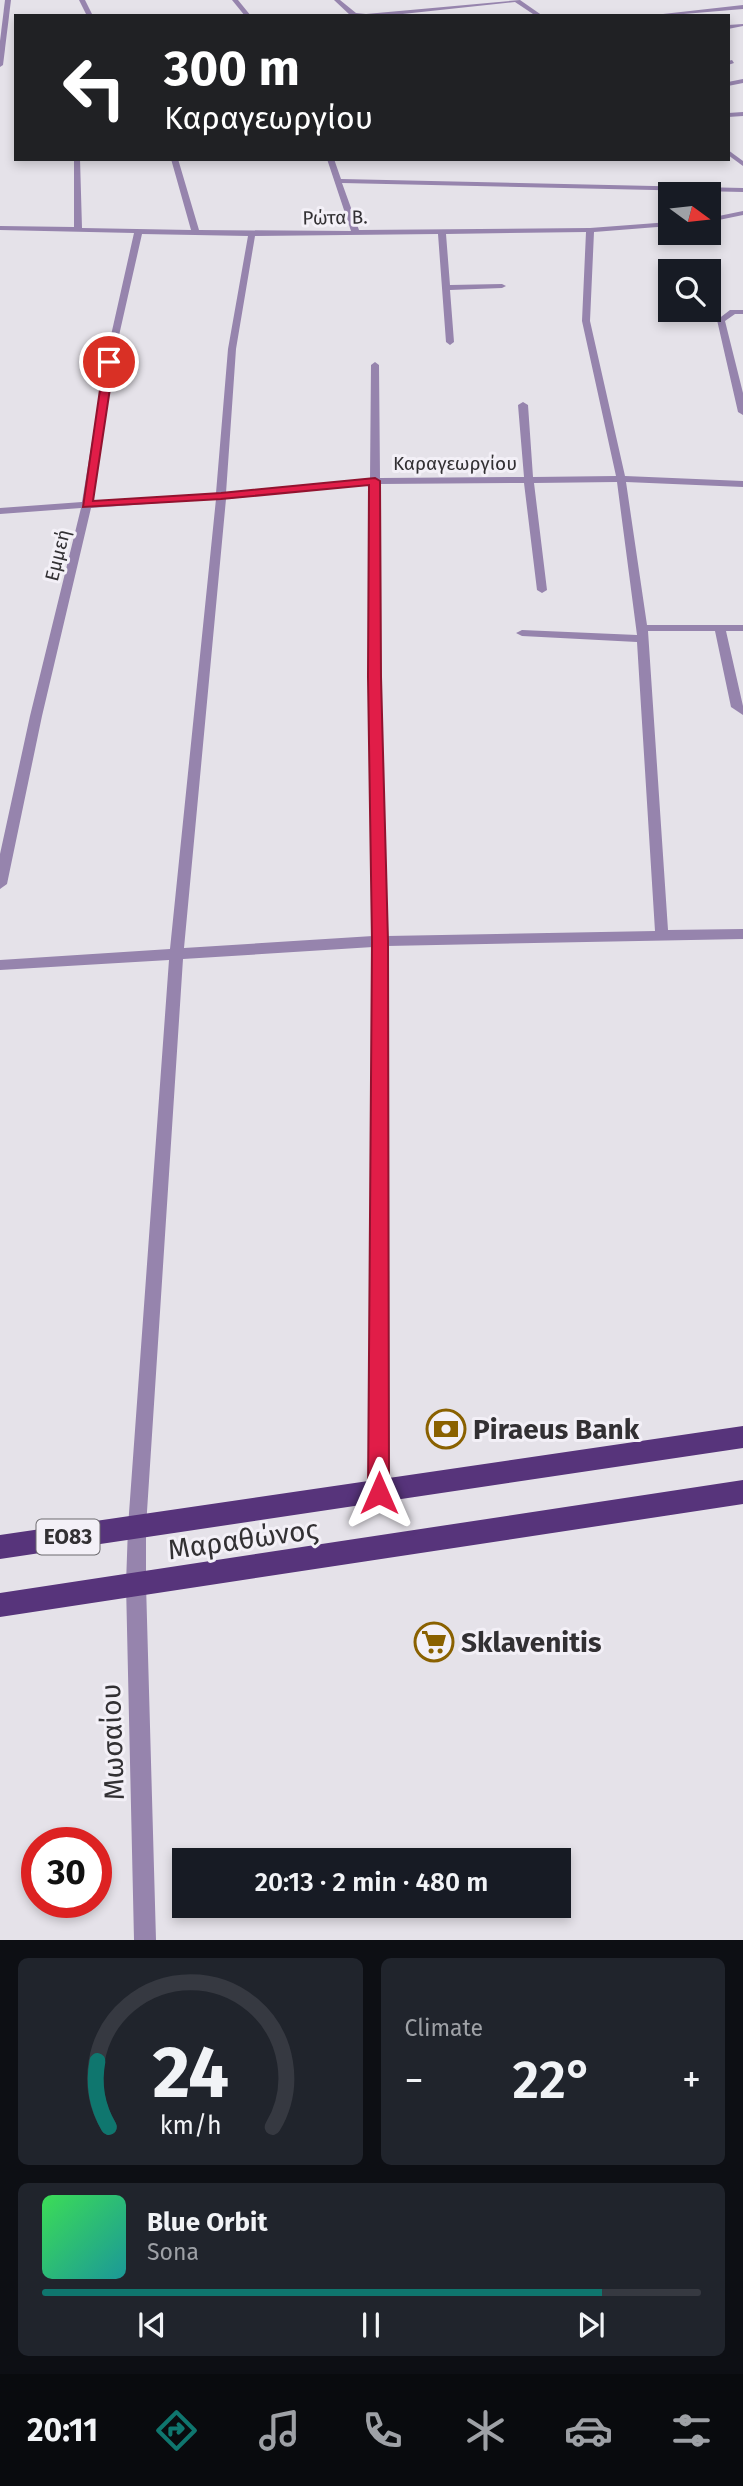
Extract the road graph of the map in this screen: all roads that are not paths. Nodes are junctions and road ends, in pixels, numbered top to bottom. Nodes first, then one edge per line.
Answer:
1 (8, 0) edge
2 (235, 0) edge
3 (516, 0) edge
4 (338, 1) edge
5 (348, 1) edge
6 (743, 7) edge
7 (246, 14) edge
8 (353, 14) edge
9 (385, 14) edge
10 (537, 14) edge
11 (681, 14) edge
12 (741, 25) dead end
13 (730, 27) edge
14 (0, 65) edge
15 (77, 161) edge
16 (175, 161) edge
17 (331, 161) edge
18 (338, 181) junction
19 (743, 190) edge
20 (743, 213) edge
21 (721, 218) edge
22 (725, 218) junction
23 (743, 221) edge
24 (658, 225) edge
25 (0, 228) edge
26 (78, 230) junction
27 (590, 230) junction
28 (138, 233) junction
29 (356, 233) junction
30 (442, 233) junction
31 (196, 234) junction
32 (252, 234) junction
33 (502, 286) dead end
34 (445, 288) junction
35 (743, 312) edge
36 (450, 342) dead end
37 (375, 365) dead end
38 (523, 405) dead end
39 (743, 412) edge
40 (621, 479) junction
41 (529, 480) junction
42 (375, 481) junction
43 (743, 484) edge
44 (221, 496) junction
45 (87, 505) junction
46 (0, 512) edge
47 (542, 590) dead end
48 (720, 628) junction
49 (743, 628) edge
50 (522, 633) dead end
51 (641, 633) junction
52 (743, 711) edge
53 (0, 884) edge
54 (743, 934) edge
55 (662, 936) junction
56 (380, 941) junction
57 (176, 955) junction
58 (0, 965) edge
59 (743, 1437) edge
60 (743, 1492) edge
61 (379, 1493) junction
62 (137, 1527) junction
63 (0, 1548) edge
64 (136, 1584) junction
65 (0, 1605) edge
66 (145, 1940) edge

1 - 14 street
2 - 7 street
3 - 9 street
3 - 10 street
4 - 5 street
4 - 8 street
6 - 11 street
12 - 13 street
15 - 26 street
16 - 31 street
17 - 18 street
18 - 19 street
18 - 29 street
20 - 22 street
21 - 22 street
22 - 23 street
24 - 27 street, Ρώτα Β.
25 - 26 street, Ρώτα Β.
26 - 28 street, Ρώτα Β.
27 - 30 street, Ρώτα Β.
27 - 40 street
28 - 31 street, Ρώτα Β.
28 - 45 street, Εμμεή
29 - 30 street, Ρώτα Β.
29 - 32 street, Ρώτα Β.
30 - 34 street
31 - 32 street, Ρώτα Β.
32 - 44 street, Μωσαίου
33 - 34 street
34 - 36 street
35 - 39 street
37 - 42 street
38 - 41 street
40 - 41 street, Καραγεωργίου
40 - 43 street, Καραγεωργίου
40 - 51 street
41 - 42 street, Καραγεωργίου
41 - 47 street
42 - 44 street, Καραγεωργίου
42 - 56 street
44 - 45 street, Καραγεωργίου
44 - 57 street, Μωσαίου
45 - 46 street, Καραγεωργίου
45 - 53 street, Εμμεή
48 - 49 street
48 - 51 street
48 - 52 street
50 - 51 street
51 - 55 street
54 - 55 street
55 - 56 street
56 - 57 street
56 - 61 street
57 - 58 street
57 - 62 street, Μωσαίου
59 - 61 main road, Μαραθώνος / ΕΟ83
60 - 64 main road, Μαραθώνος
61 - 62 main road, Μαραθώνος / ΕΟ83
62 - 63 main road, Μαραθώνος / ΕΟ83
62 - 64 street, Μωσαίου
64 - 65 main road, Μαραθώνος
64 - 66 street, Μωσαίου

